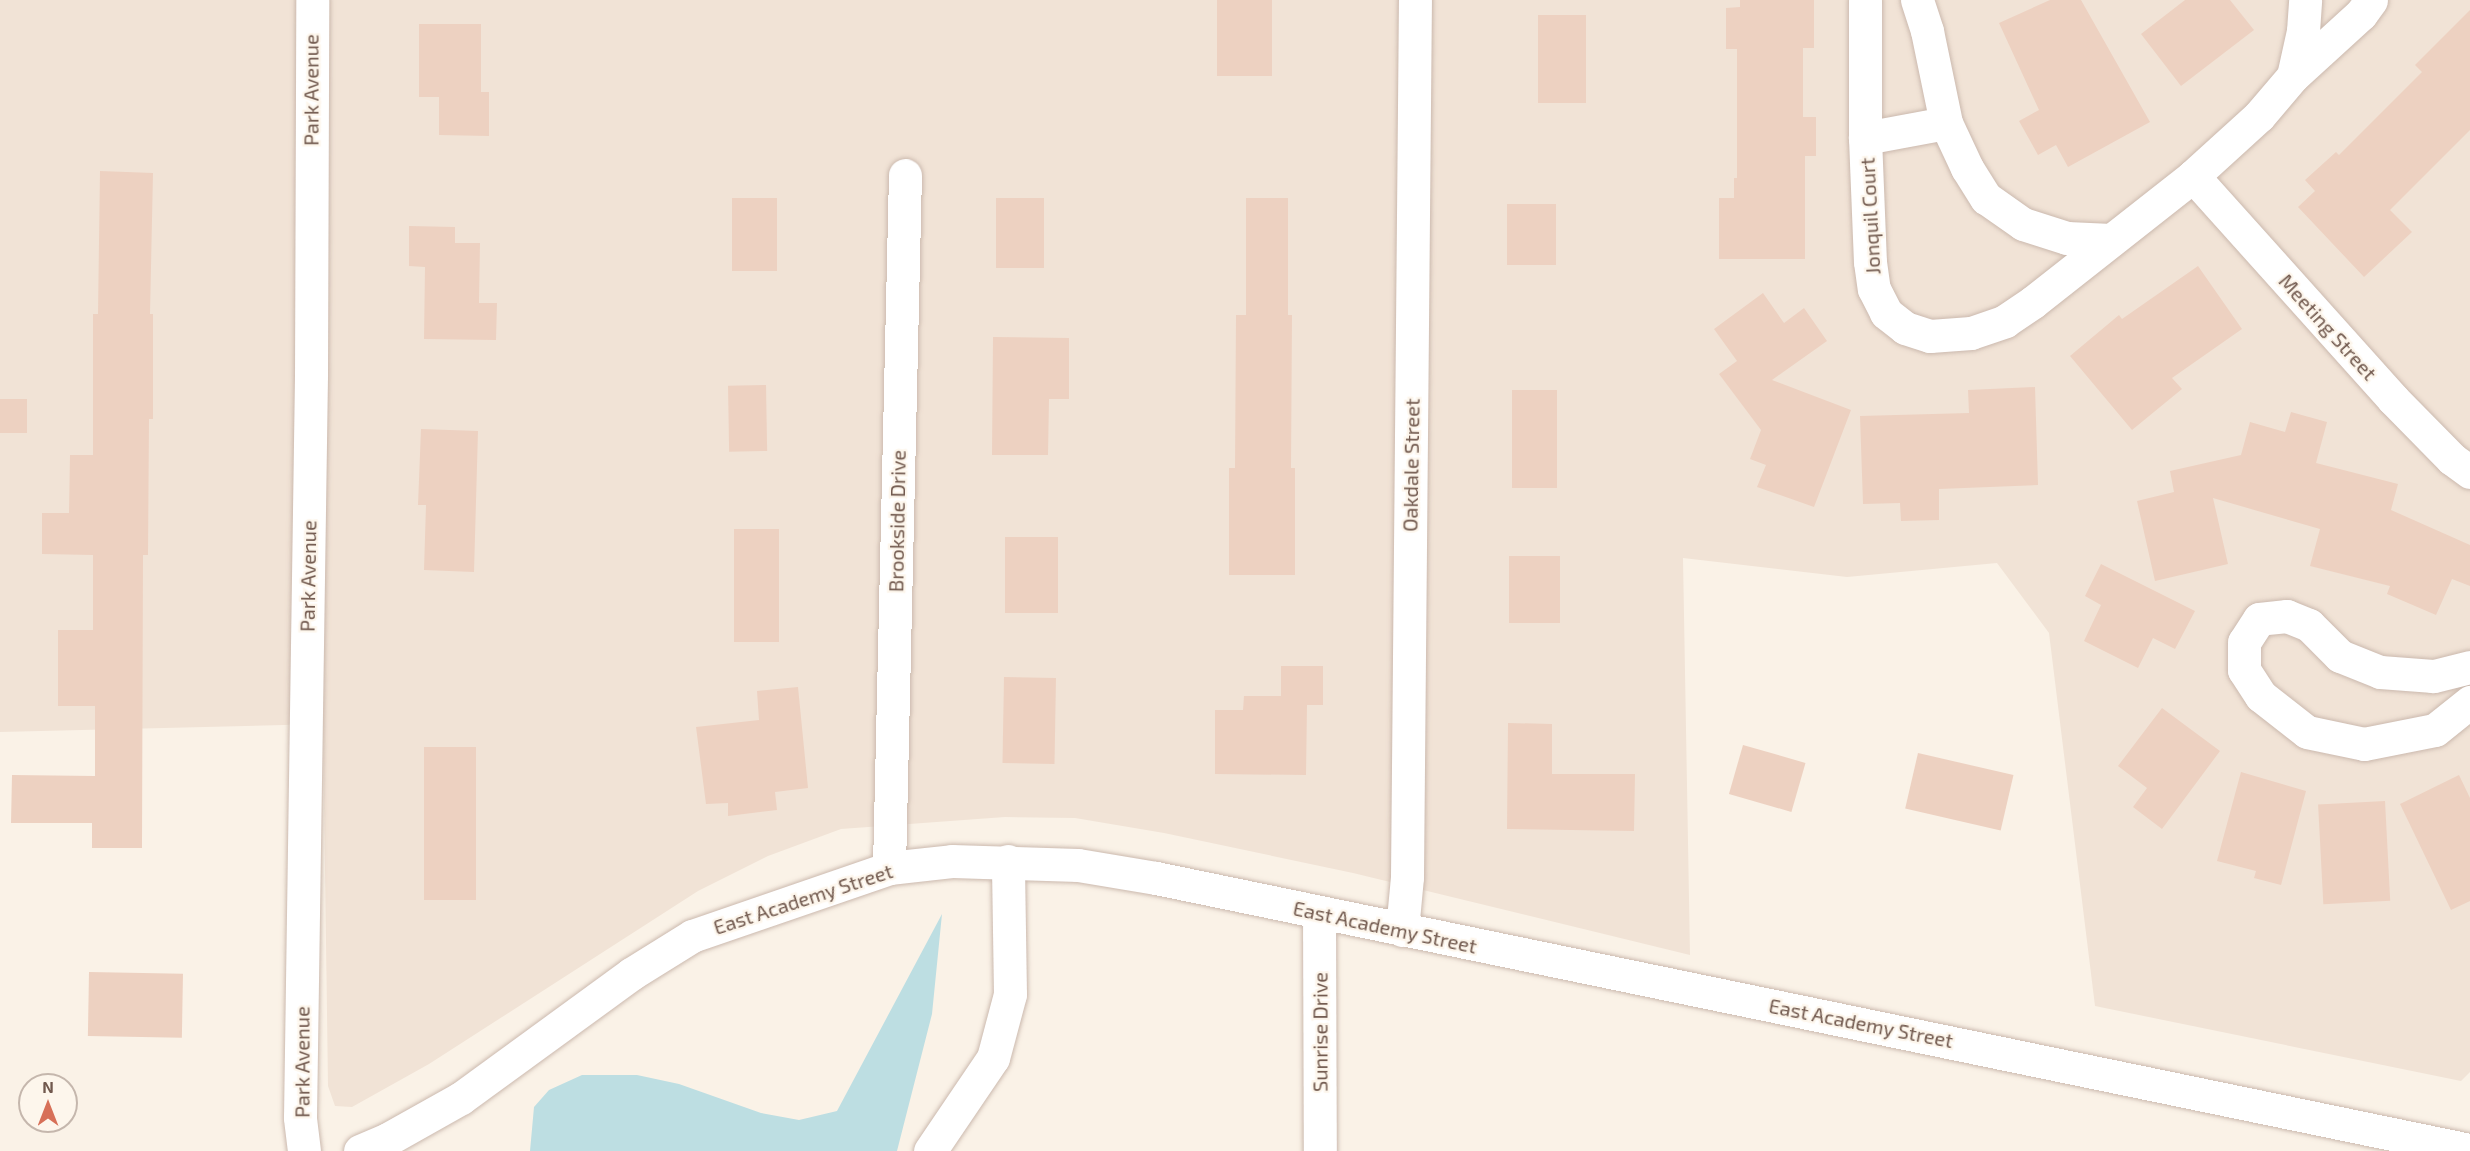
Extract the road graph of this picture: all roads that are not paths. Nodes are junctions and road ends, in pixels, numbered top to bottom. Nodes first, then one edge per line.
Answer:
1 (312, 0) edge
2 (1415, 0) edge
3 (1865, 0) edge
4 (1917, 0) edge
5 (2306, 0) edge
6 (2371, 0) edge
7 (2293, 76) junction
8 (1946, 123) junction
9 (1865, 138) junction
10 (905, 175) dead end
11 (2193, 176) junction
12 (2111, 240) junction
13 (2470, 472) edge
14 (2470, 667) edge
15 (2470, 702) edge
16 (1008, 861) junction
17 (889, 868) junction
18 (1319, 914) junction
19 (1402, 930) junction
20 (2470, 1150) edge
21 (304, 1151) edge
22 (360, 1151) edge
23 (930, 1151) edge
24 (1320, 1151) edge

1 - 21 street, Park Avenue
2 - 19 street, Oakdale Street
3 - 9 street, Jonquil Court
4 - 8 street
5 - 7 street
6 - 7 street, Jonquil Court
7 - 11 street, Jonquil Court
8 - 9 street
8 - 12 street
9 - 12 street, Jonquil Court
10 - 17 street, Brookside Drive
11 - 12 street, Jonquil Court
11 - 13 street, Meeting Street
14 - 15 street
16 - 17 street, East Academy Street
16 - 18 street, East Academy Street
16 - 23 street
17 - 22 street, East Academy Street
18 - 19 street, East Academy Street
18 - 24 street, Sunrise Drive
19 - 20 street, East Academy Street

